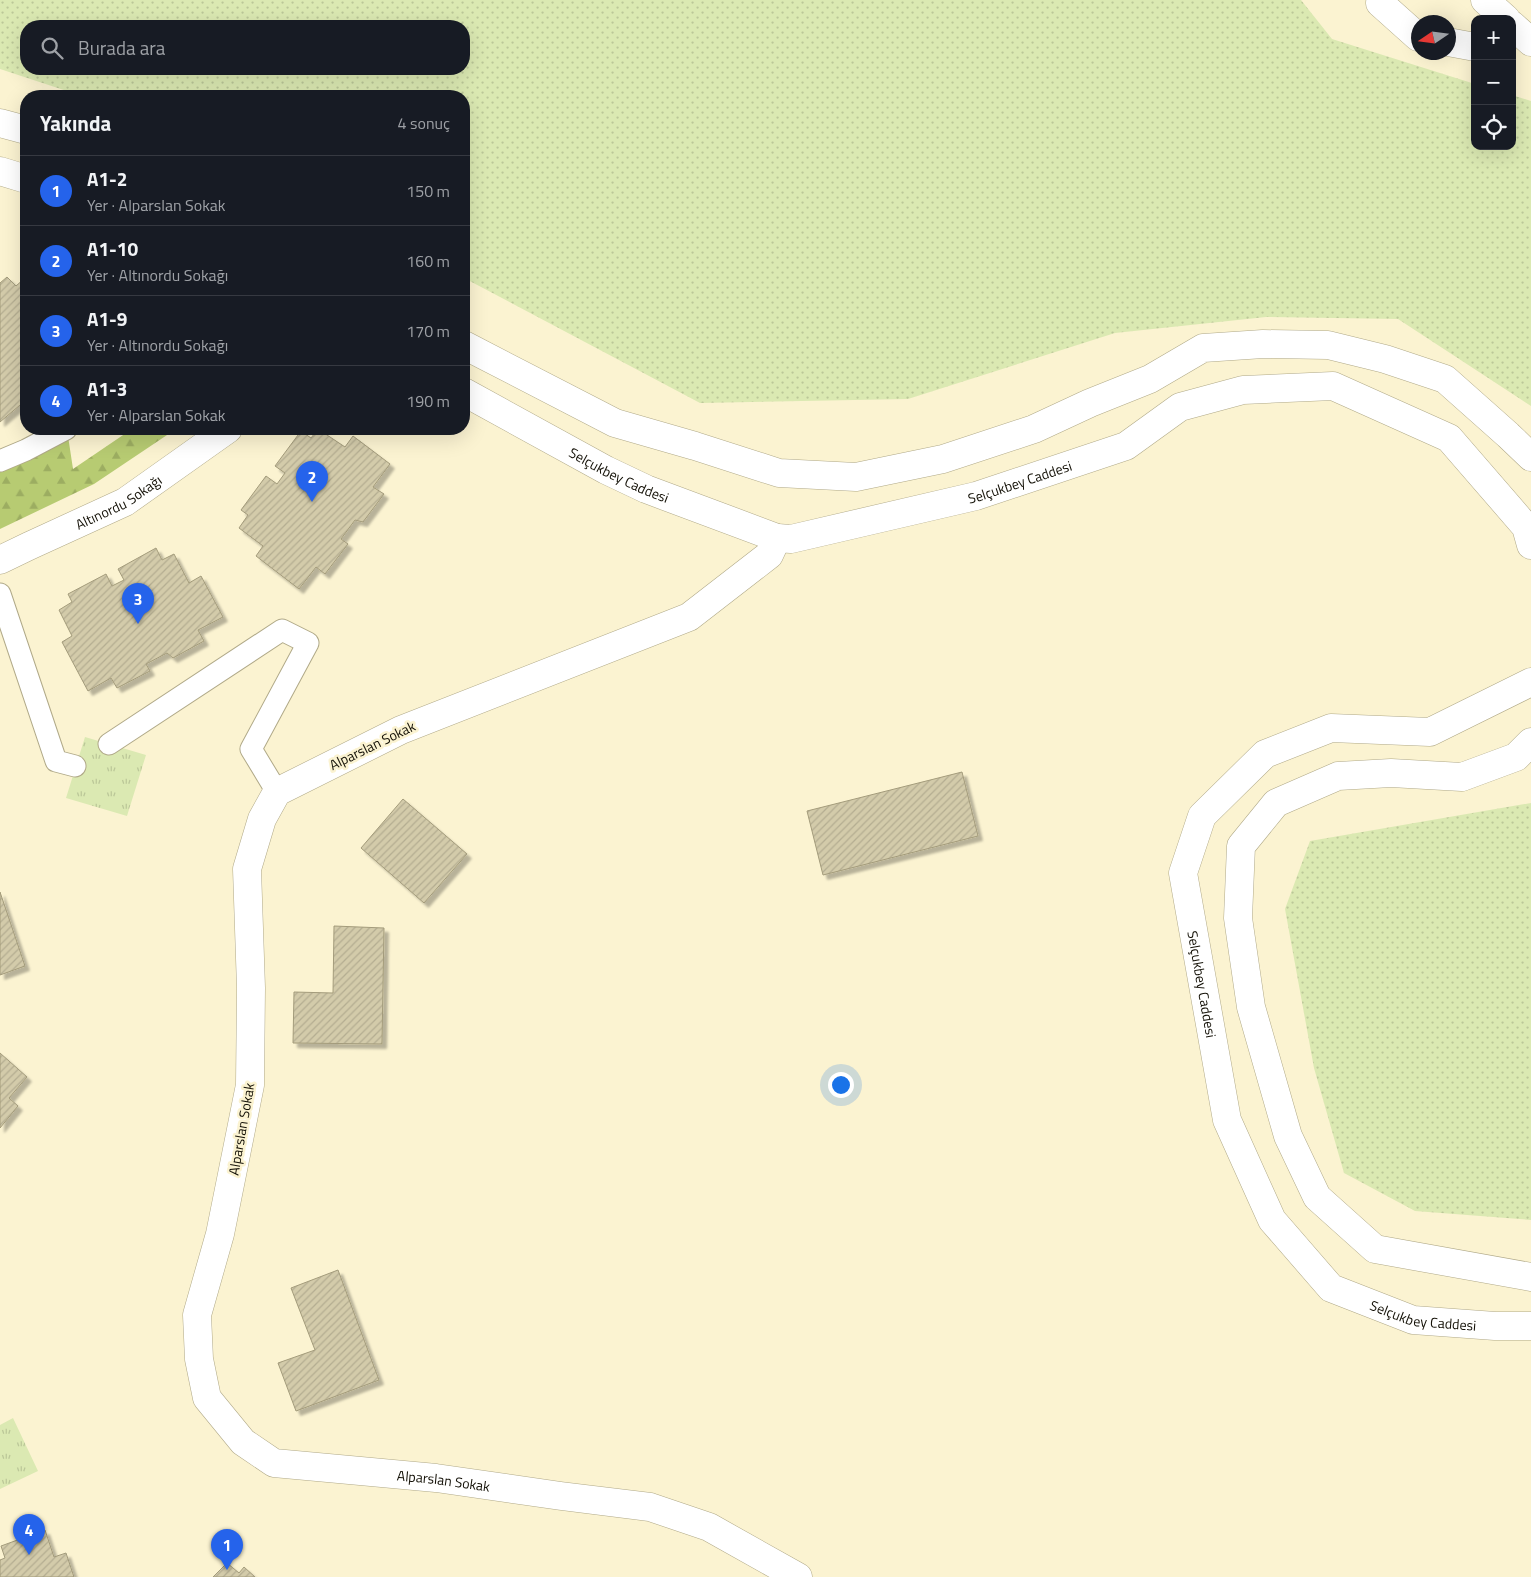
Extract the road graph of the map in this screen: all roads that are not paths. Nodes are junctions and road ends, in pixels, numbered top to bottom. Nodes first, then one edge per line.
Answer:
1 (1485, 0) edge
2 (1380, 4) dead end
3 (1502, 15) edge
4 (1516, 29) edge
5 (1411, 31) edge
6 (1531, 42) edge
7 (1456, 43) edge
8 (1471, 46) edge
9 (1516, 54) edge
10 (1531, 56) edge
11 (0, 123) edge
12 (20, 128) edge
13 (0, 171) edge
14 (20, 177) edge
15 (470, 348) edge
16 (470, 395) edge
17 (55, 435) edge
18 (220, 435) edge
19 (1531, 457) edge
20 (0, 461) edge
21 (777, 538) junction
22 (1531, 545) edge
23 (0, 560) edge
24 (0, 594) edge
25 (1531, 682) edge
26 (1531, 742) edge
27 (109, 744) dead end
28 (75, 766) dead end
29 (277, 792) junction
30 (1531, 1277) edge
31 (1531, 1326) edge
32 (798, 1577) edge

1 - 3 street
2 - 5 street
4 - 6 street
7 - 8 street
9 - 10 street
11 - 12 street
13 - 14 street
15 - 19 street
16 - 21 street, Selçukbey Caddesi
17 - 20 street
18 - 23 street, Altınordu Sokağı
21 - 22 street, Selçukbey Caddesi
21 - 29 street, Alparslan Sokak
24 - 28 street
25 - 31 street, Selçukbey Caddesi
26 - 30 street
27 - 29 street
29 - 32 street, Alparslan Sokak

